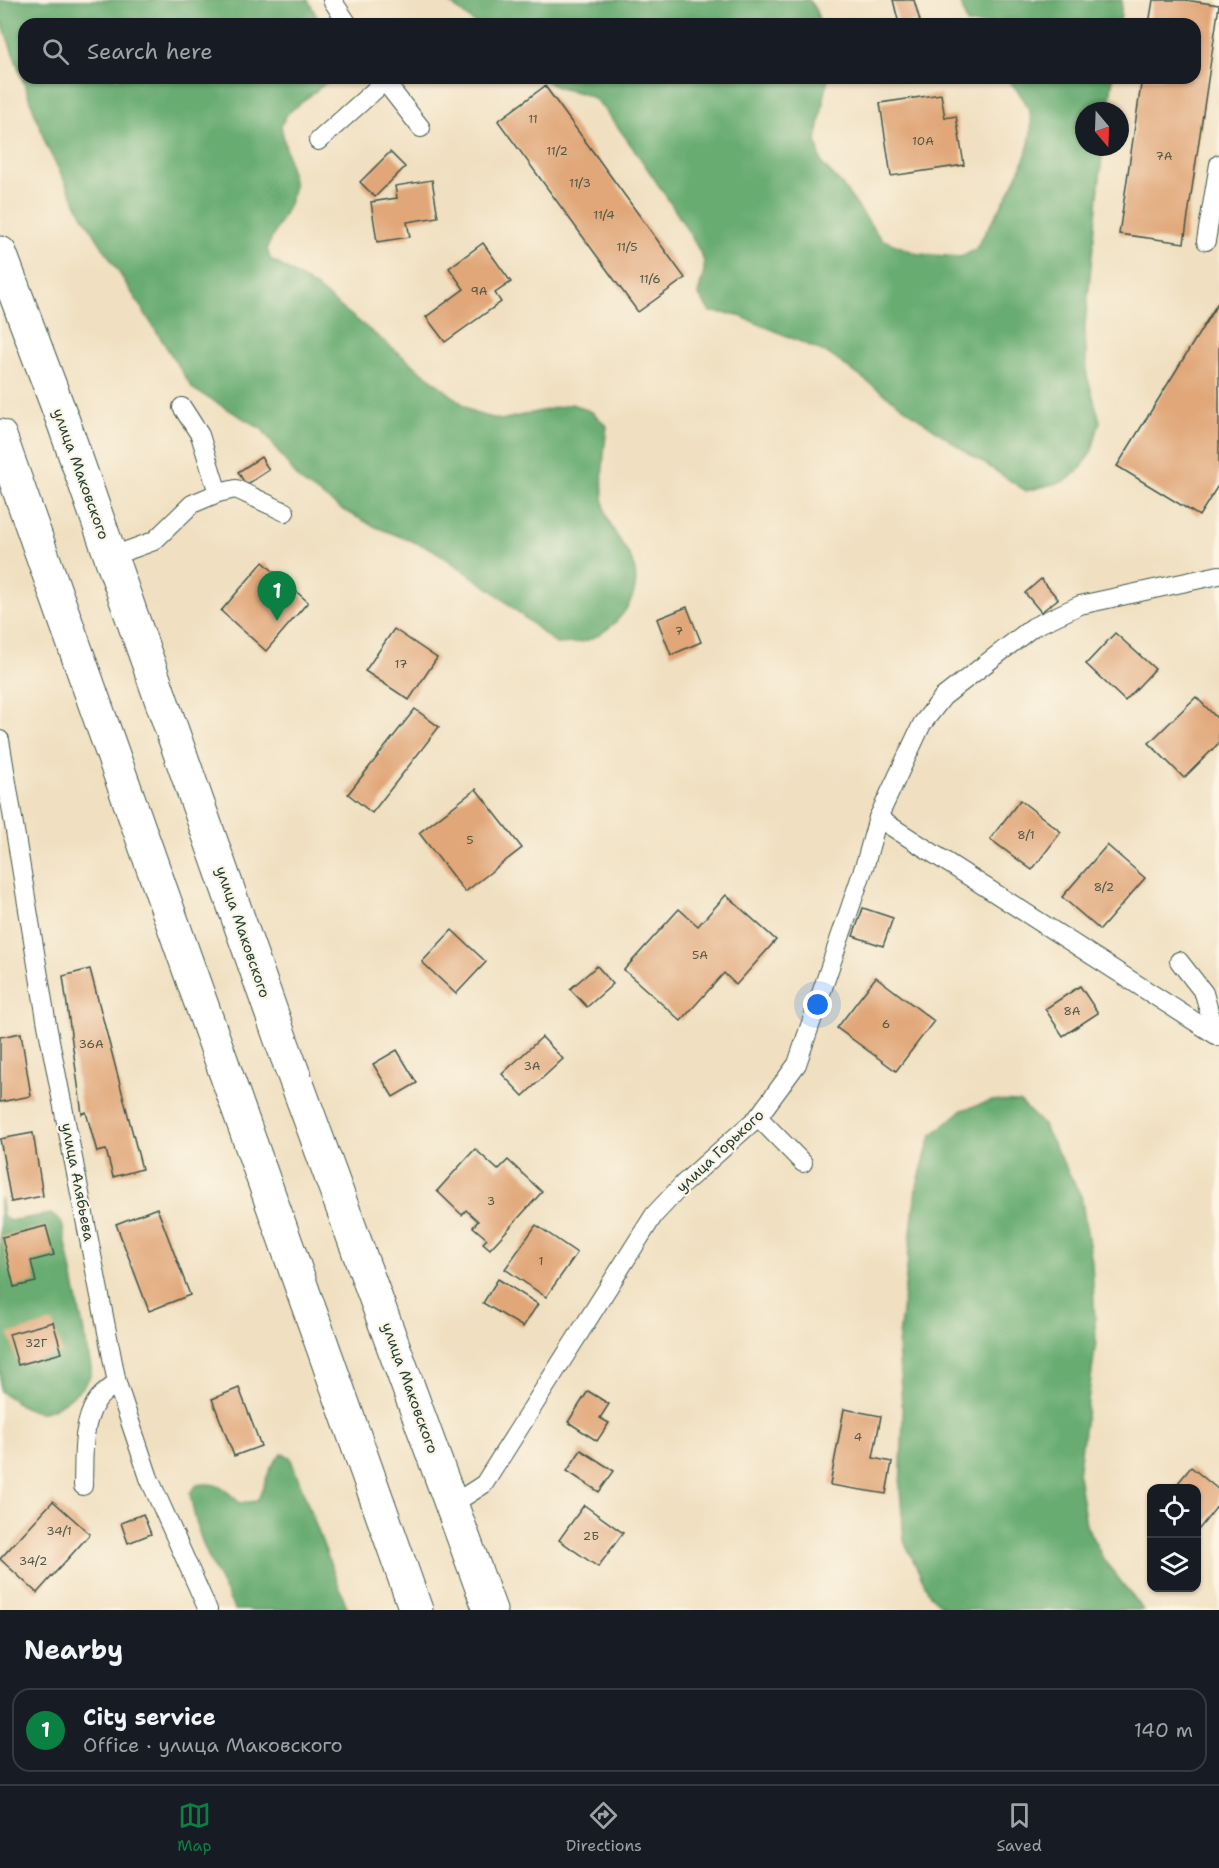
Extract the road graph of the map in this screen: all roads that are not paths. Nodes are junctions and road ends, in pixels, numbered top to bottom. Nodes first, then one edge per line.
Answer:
1 (332, 0) edge
2 (344, 18) edge
3 (379, 84) edge
4 (386, 84) edge
5 (421, 128) dead end
6 (318, 141) dead end
7 (1219, 164) edge
8 (1206, 241) dead end
9 (0, 253) edge
10 (182, 407) dead end
11 (0, 436) edge
12 (218, 493) junction
13 (285, 512) dead end
14 (110, 556) junction
15 (1219, 575) edge
16 (0, 740) edge
17 (878, 818) junction
18 (1179, 961) dead end
19 (1217, 1035) edge
20 (758, 1118) junction
21 (803, 1163) dead end
22 (117, 1383) junction
23 (83, 1486) dead end
24 (453, 1504) junction
25 (208, 1610) edge
26 (416, 1610) edge
27 (489, 1610) edge

1 - 2 lane
3 - 6 lane
4 - 5 lane
7 - 8 lane
9 - 14 highway, улица Маковского
10 - 12 lane
11 - 26 highway
12 - 13 lane
12 - 14 lane
14 - 24 highway, улица Маковского
15 - 17 lane, улица Горького
16 - 22 lane, улица Алябьева
17 - 19 lane
17 - 20 lane, улица Горького
18 - 19 lane
20 - 21 lane
20 - 24 lane, улица Горького
22 - 23 lane
22 - 25 lane, улица Алябьева
24 - 27 highway, улица Маковского

